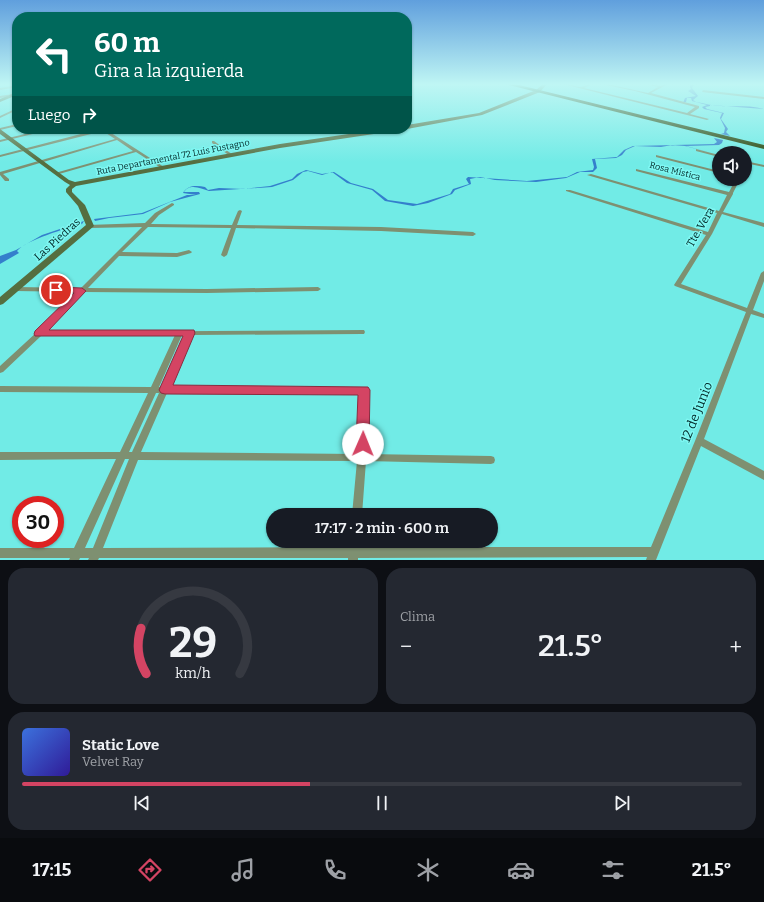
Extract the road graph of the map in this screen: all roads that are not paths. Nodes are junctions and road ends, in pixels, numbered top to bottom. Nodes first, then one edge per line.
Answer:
1 (490, 110) edge
2 (617, 110) edge
3 (672, 110) edge
4 (694, 110) edge
5 (12, 111) edge
6 (688, 114) junction
7 (0, 117) edge
8 (708, 119) dead end
9 (12, 126) edge
10 (412, 126) edge
11 (0, 130) edge
12 (31, 134) edge
13 (84, 134) edge
14 (110, 134) edge
15 (363, 134) edge
16 (11, 139) junction
17 (118, 139) junction
18 (0, 141) edge
19 (213, 142) dead end
20 (764, 146) edge
21 (25, 150) junction
22 (136, 150) junction
23 (697, 150) dead end
24 (712, 154) edge
25 (231, 155) junction
26 (0, 156) edge
27 (657, 156) dead end
28 (40, 161) junction
29 (752, 163) edge
30 (764, 166) edge
31 (162, 167) junction
32 (638, 170) dead end
33 (712, 170) edge
34 (0, 173) edge
35 (57, 173) junction
36 (589, 175) dead end
37 (7, 180) dead end
38 (74, 184) junction
39 (734, 186) edge
40 (568, 191) dead end
41 (730, 194) junction
42 (172, 204) dead end
43 (240, 211) dead end
44 (720, 212) junction
45 (90, 223) junction
46 (146, 225) junction
47 (764, 225) edge
48 (233, 227) junction
49 (473, 234) dead end
50 (709, 234) junction
51 (189, 252) dead end
52 (118, 254) junction
53 (224, 256) dead end
54 (764, 273) edge
55 (16, 289) junction
56 (318, 289) dead end
57 (82, 291) junction
58 (0, 302) edge
59 (750, 311) junction
60 (764, 316) edge
61 (362, 332) dead end
62 (180, 333) junction
63 (190, 333) junction
64 (39, 334) junction
65 (0, 370) edge
66 (0, 389) edge
67 (153, 390) junction
68 (165, 390) junction
69 (699, 441) junction
70 (123, 455) junction
71 (135, 455) junction
72 (0, 456) edge
73 (362, 457) junction
74 (490, 460) dead end
75 (764, 476) edge
76 (358, 508) edge
77 (0, 553) edge
78 (76, 556) edge
79 (94, 556) edge
80 (353, 556) edge
81 (652, 556) edge

1 - 10 main road
2 - 20 highway
3 - 6 street
4 - 6 street
5 - 7 street
6 - 8 street
9 - 11 street
11 - 16 main road
12 - 16 street
13 - 21 street
14 - 17 street
15 - 25 main road, Ruta Departamental 72 Luis Fustagno
16 - 18 street
16 - 21 main road
17 - 22 street
17 - 28 street
19 - 25 street
21 - 26 street
21 - 28 main road
22 - 31 street
22 - 35 street
23 - 24 street
25 - 31 main road, Ruta Departamental 72 Luis Fustagno
27 - 33 street
28 - 34 street
28 - 35 main road
29 - 30 street
31 - 38 main road, Ruta Departamental 72 Luis Fustagno
32 - 41 street, Rosa Mística
34 - 37 street
35 - 38 main road
36 - 44 street
38 - 45 main road, Las Piedras
39 - 41 street, Tte. Vera
40 - 50 street
41 - 44 street, Tte. Vera
42 - 46 street
43 - 48 street
44 - 47 street
44 - 50 street, Tte. Vera
45 - 46 street
45 - 55 main road, Las Piedras
46 - 48 street
46 - 52 street
48 - 49 street
48 - 53 street
50 - 59 street, Tte. Vera
51 - 52 street
52 - 57 street
54 - 59 street, 12 de Junio
55 - 57 street
55 - 58 main road, Las Piedras
56 - 57 street
57 - 64 street
59 - 60 street
59 - 69 street, 12 de Junio
61 - 63 street
62 - 63 street
62 - 64 street
62 - 67 street
63 - 68 street
64 - 65 street
66 - 67 street
67 - 68 street
67 - 70 street
68 - 71 street
68 - 73 street
69 - 75 street
69 - 81 street, 12 de Junio
70 - 71 street
70 - 72 street
70 - 78 street
71 - 73 street
71 - 79 street
73 - 74 street
73 - 76 street
77 - 78 street
78 - 79 street
79 - 80 street
80 - 81 street

